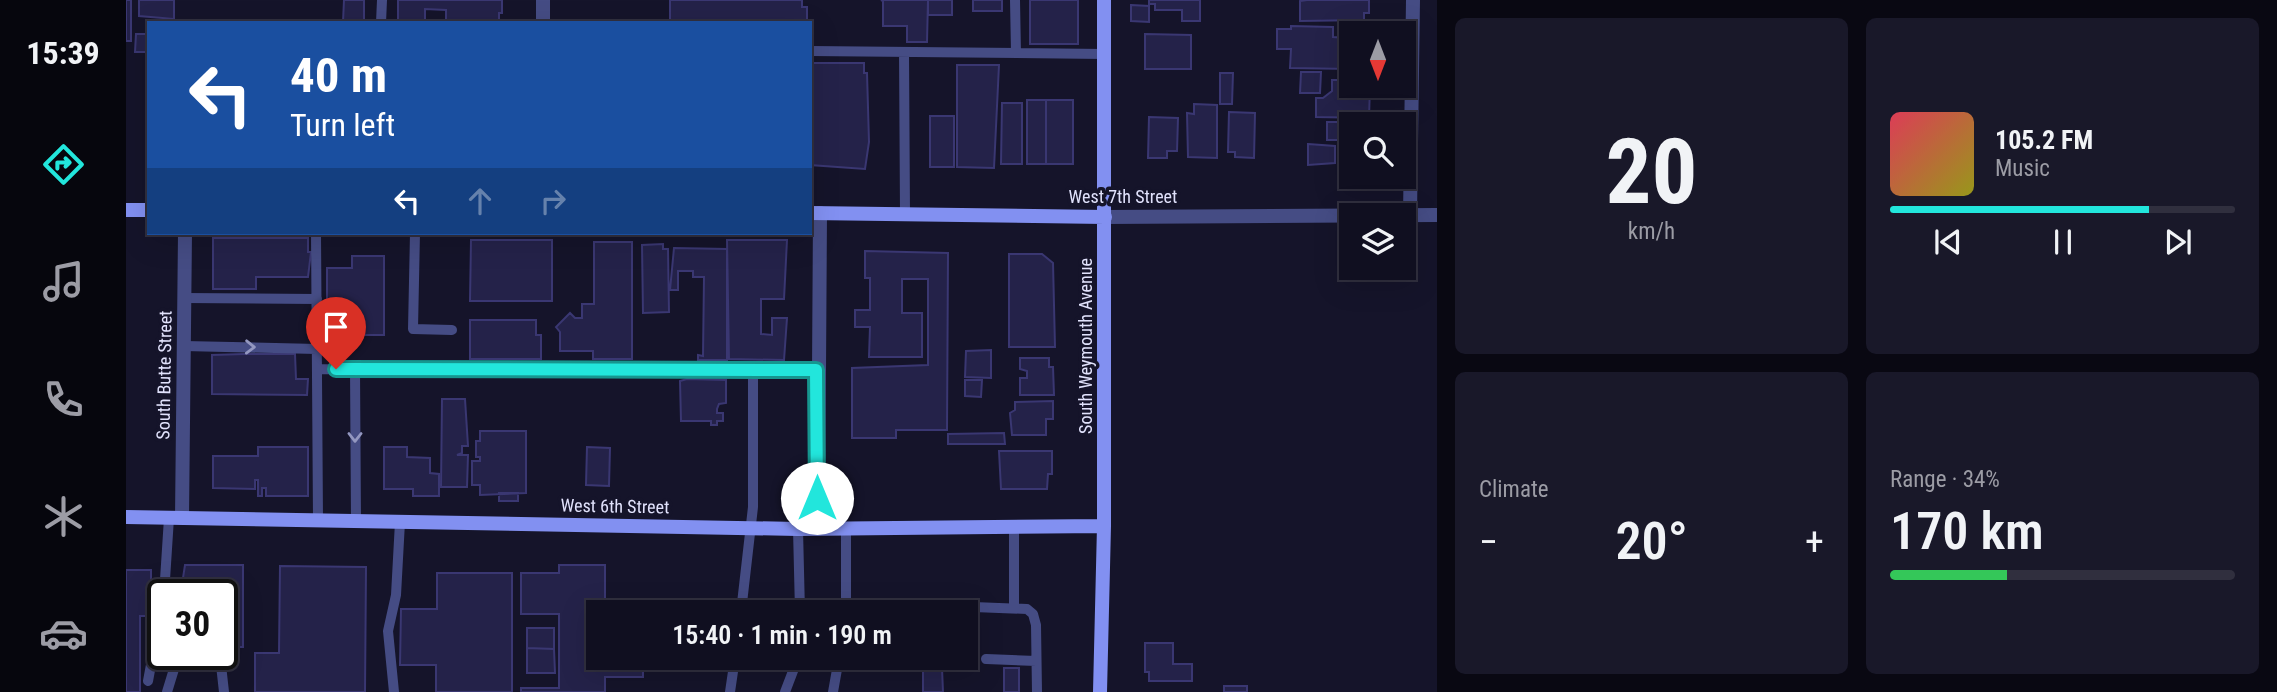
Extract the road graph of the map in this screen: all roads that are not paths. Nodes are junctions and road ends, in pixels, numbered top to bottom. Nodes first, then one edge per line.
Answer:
1 (382, 0) edge
2 (543, 0) edge
3 (1015, 0) edge
4 (1104, 0) edge
5 (1413, 0) edge
6 (382, 21) edge
7 (543, 21) edge
8 (812, 51) edge
9 (904, 52) junction
10 (1016, 53) junction
11 (1104, 54) junction
12 (1410, 203) edge
13 (126, 210) edge
14 (147, 210) edge
15 (815, 213) edge
16 (905, 214) junction
17 (1339, 215) edge
18 (1416, 215) edge
19 (1437, 215) edge
20 (1105, 217) junction
21 (185, 235) edge
22 (316, 235) edge
23 (415, 235) edge
24 (184, 298) junction
25 (317, 299) junction
26 (452, 330) dead end
27 (184, 346) junction
28 (317, 349) junction
29 (317, 369) junction
30 (355, 369) junction
31 (753, 369) junction
32 (816, 370) junction
33 (126, 517) edge
34 (175, 518) junction
35 (318, 520) junction
36 (356, 521) junction
37 (400, 522) junction
38 (1104, 526) junction
39 (1014, 527) junction
40 (749, 528) junction
41 (817, 529) junction
42 (846, 529) junction
43 (798, 530) junction
44 (165, 579) edge
45 (742, 600) edge
46 (800, 600) edge
47 (847, 600) edge
48 (978, 607) edge
49 (1014, 608) junction
50 (986, 659) dead end
51 (1036, 661) junction
52 (150, 670) edge
53 (734, 670) edge
54 (793, 670) edge
55 (837, 670) edge
56 (148, 681) dead end
57 (167, 692) edge
58 (224, 692) edge
59 (394, 692) edge
60 (730, 692) edge
61 (785, 692) edge
62 (833, 692) edge
63 (1037, 692) edge
64 (1100, 692) edge

1 - 6 lane
2 - 7 street
3 - 10 lane
4 - 11 street, South Weymouth Avenue
5 - 12 street
8 - 9 lane
9 - 10 lane
9 - 16 lane
10 - 11 lane
11 - 20 street, South Weymouth Avenue
13 - 14 street
15 - 16 street, West 7th Street
15 - 32 street
16 - 20 street, West 7th Street
17 - 20 street, West 7th Street
18 - 19 street, West 7th Street
20 - 38 street, South Weymouth Avenue
21 - 24 street, South Butte Street
22 - 25 lane
23 - 26 lane
24 - 25 lane
24 - 27 street, South Butte Street
25 - 28 lane
27 -> 28 lane
27 - 34 street, South Butte Street
28 - 29 lane
29 - 30 lane
29 - 35 lane
30 - 31 lane
30 -> 36 lane
31 - 32 lane
31 - 40 lane
32 - 41 street
33 - 34 street, West 6th Street
34 - 35 street, West 6th Street
34 - 44 lane
35 - 36 street, West 6th Street
36 - 37 street, West 6th Street
37 - 40 street, West 6th Street
37 - 59 lane
38 - 39 street, West 6th Street
38 - 64 street, South Weymouth Avenue
39 - 42 street, West 6th Street
39 - 49 lane
40 - 43 street, West 6th Street
40 - 45 lane
41 - 42 street, West 6th Street
41 - 43 street, West 6th Street
42 - 47 lane
43 - 46 lane
48 - 49 lane
49 - 51 lane
50 - 51 lane
51 - 63 lane
52 - 56 lane
53 - 60 lane
54 - 61 lane
55 - 62 lane
57 - 58 lane

